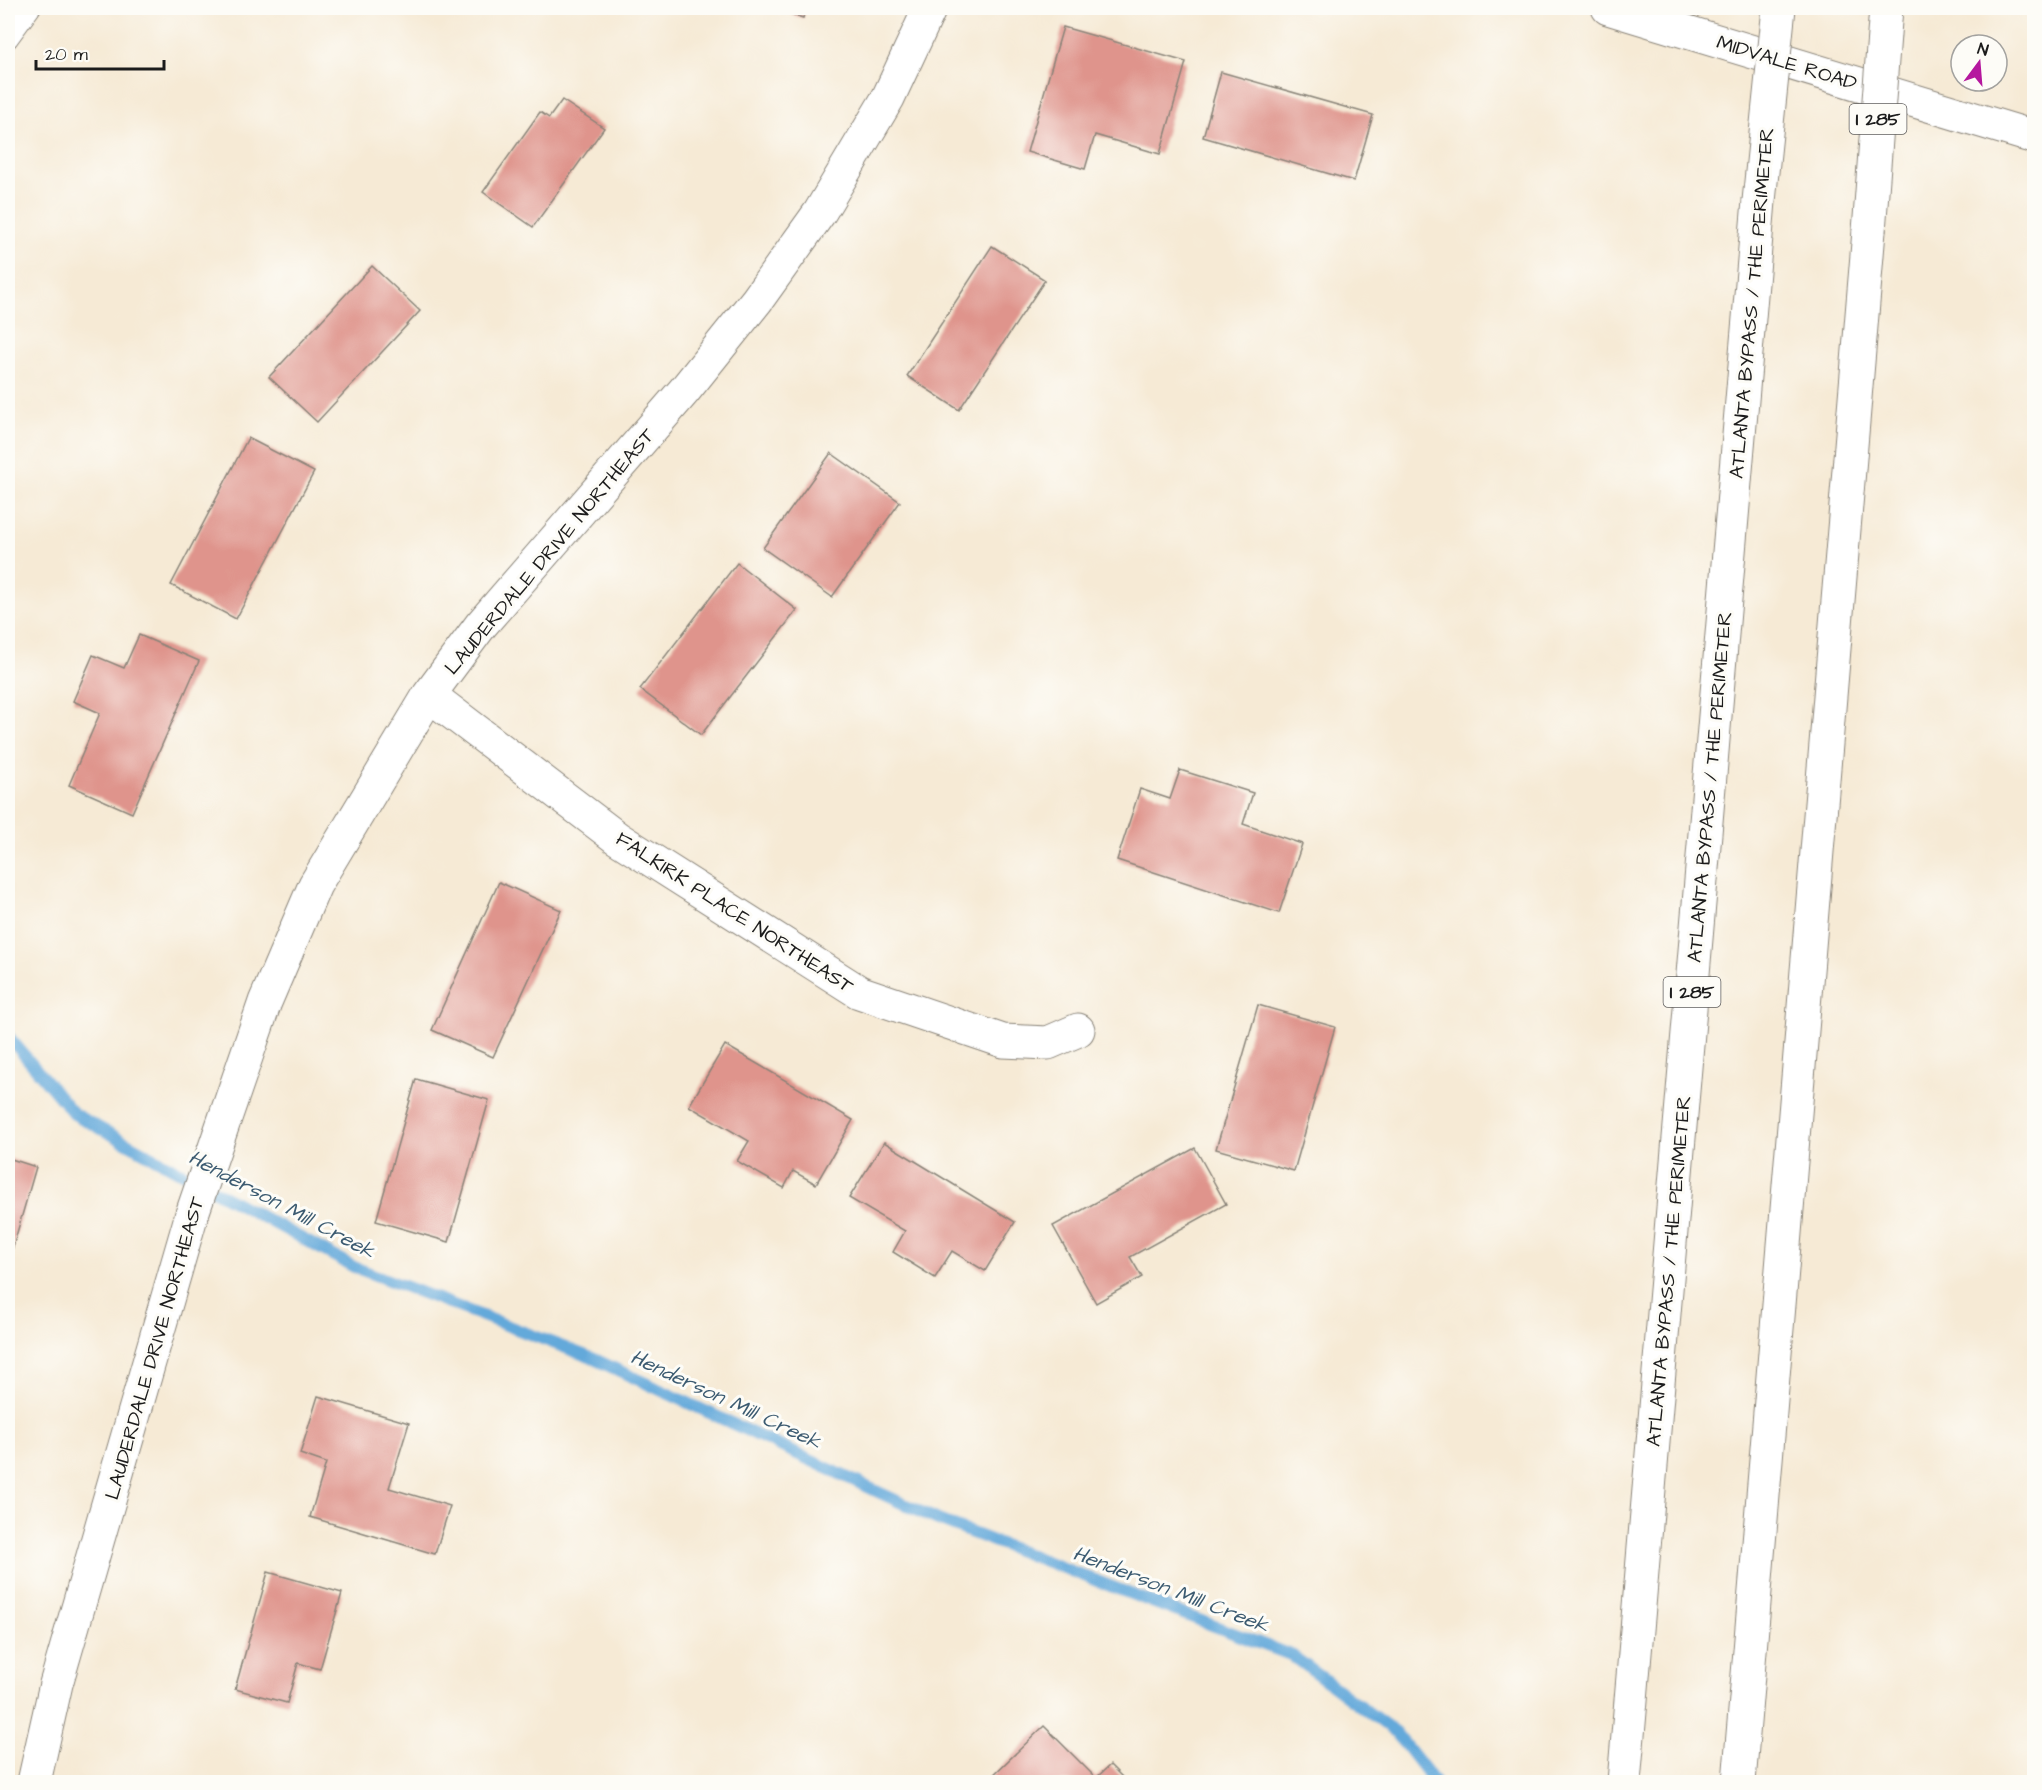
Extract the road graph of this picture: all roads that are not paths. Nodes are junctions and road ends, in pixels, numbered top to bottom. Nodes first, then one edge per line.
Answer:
1 (30, 8) edge
2 (930, 8) edge
3 (1608, 8) edge
4 (1779, 8) edge
5 (1886, 8) edge
6 (8, 38) edge
7 (2034, 137) edge
8 (429, 695) junction
9 (1077, 1030) dead end
10 (34, 1782) edge
11 (1624, 1782) edge
12 (1739, 1782) edge

1 - 6 lane
2 - 8 main road, LAUDERDALE DRIVE NORTHEAST
3 - 7 main road, MIDVALE ROAD
4 - 11 main road, ATLANTA BYPASS / THE PERIMETER / I 285, bridge
5 - 12 main road, I 285, bridge
8 - 9 main road, FALKIRK PLACE NORTHEAST
8 - 10 main road, LAUDERDALE DRIVE NORTHEAST

